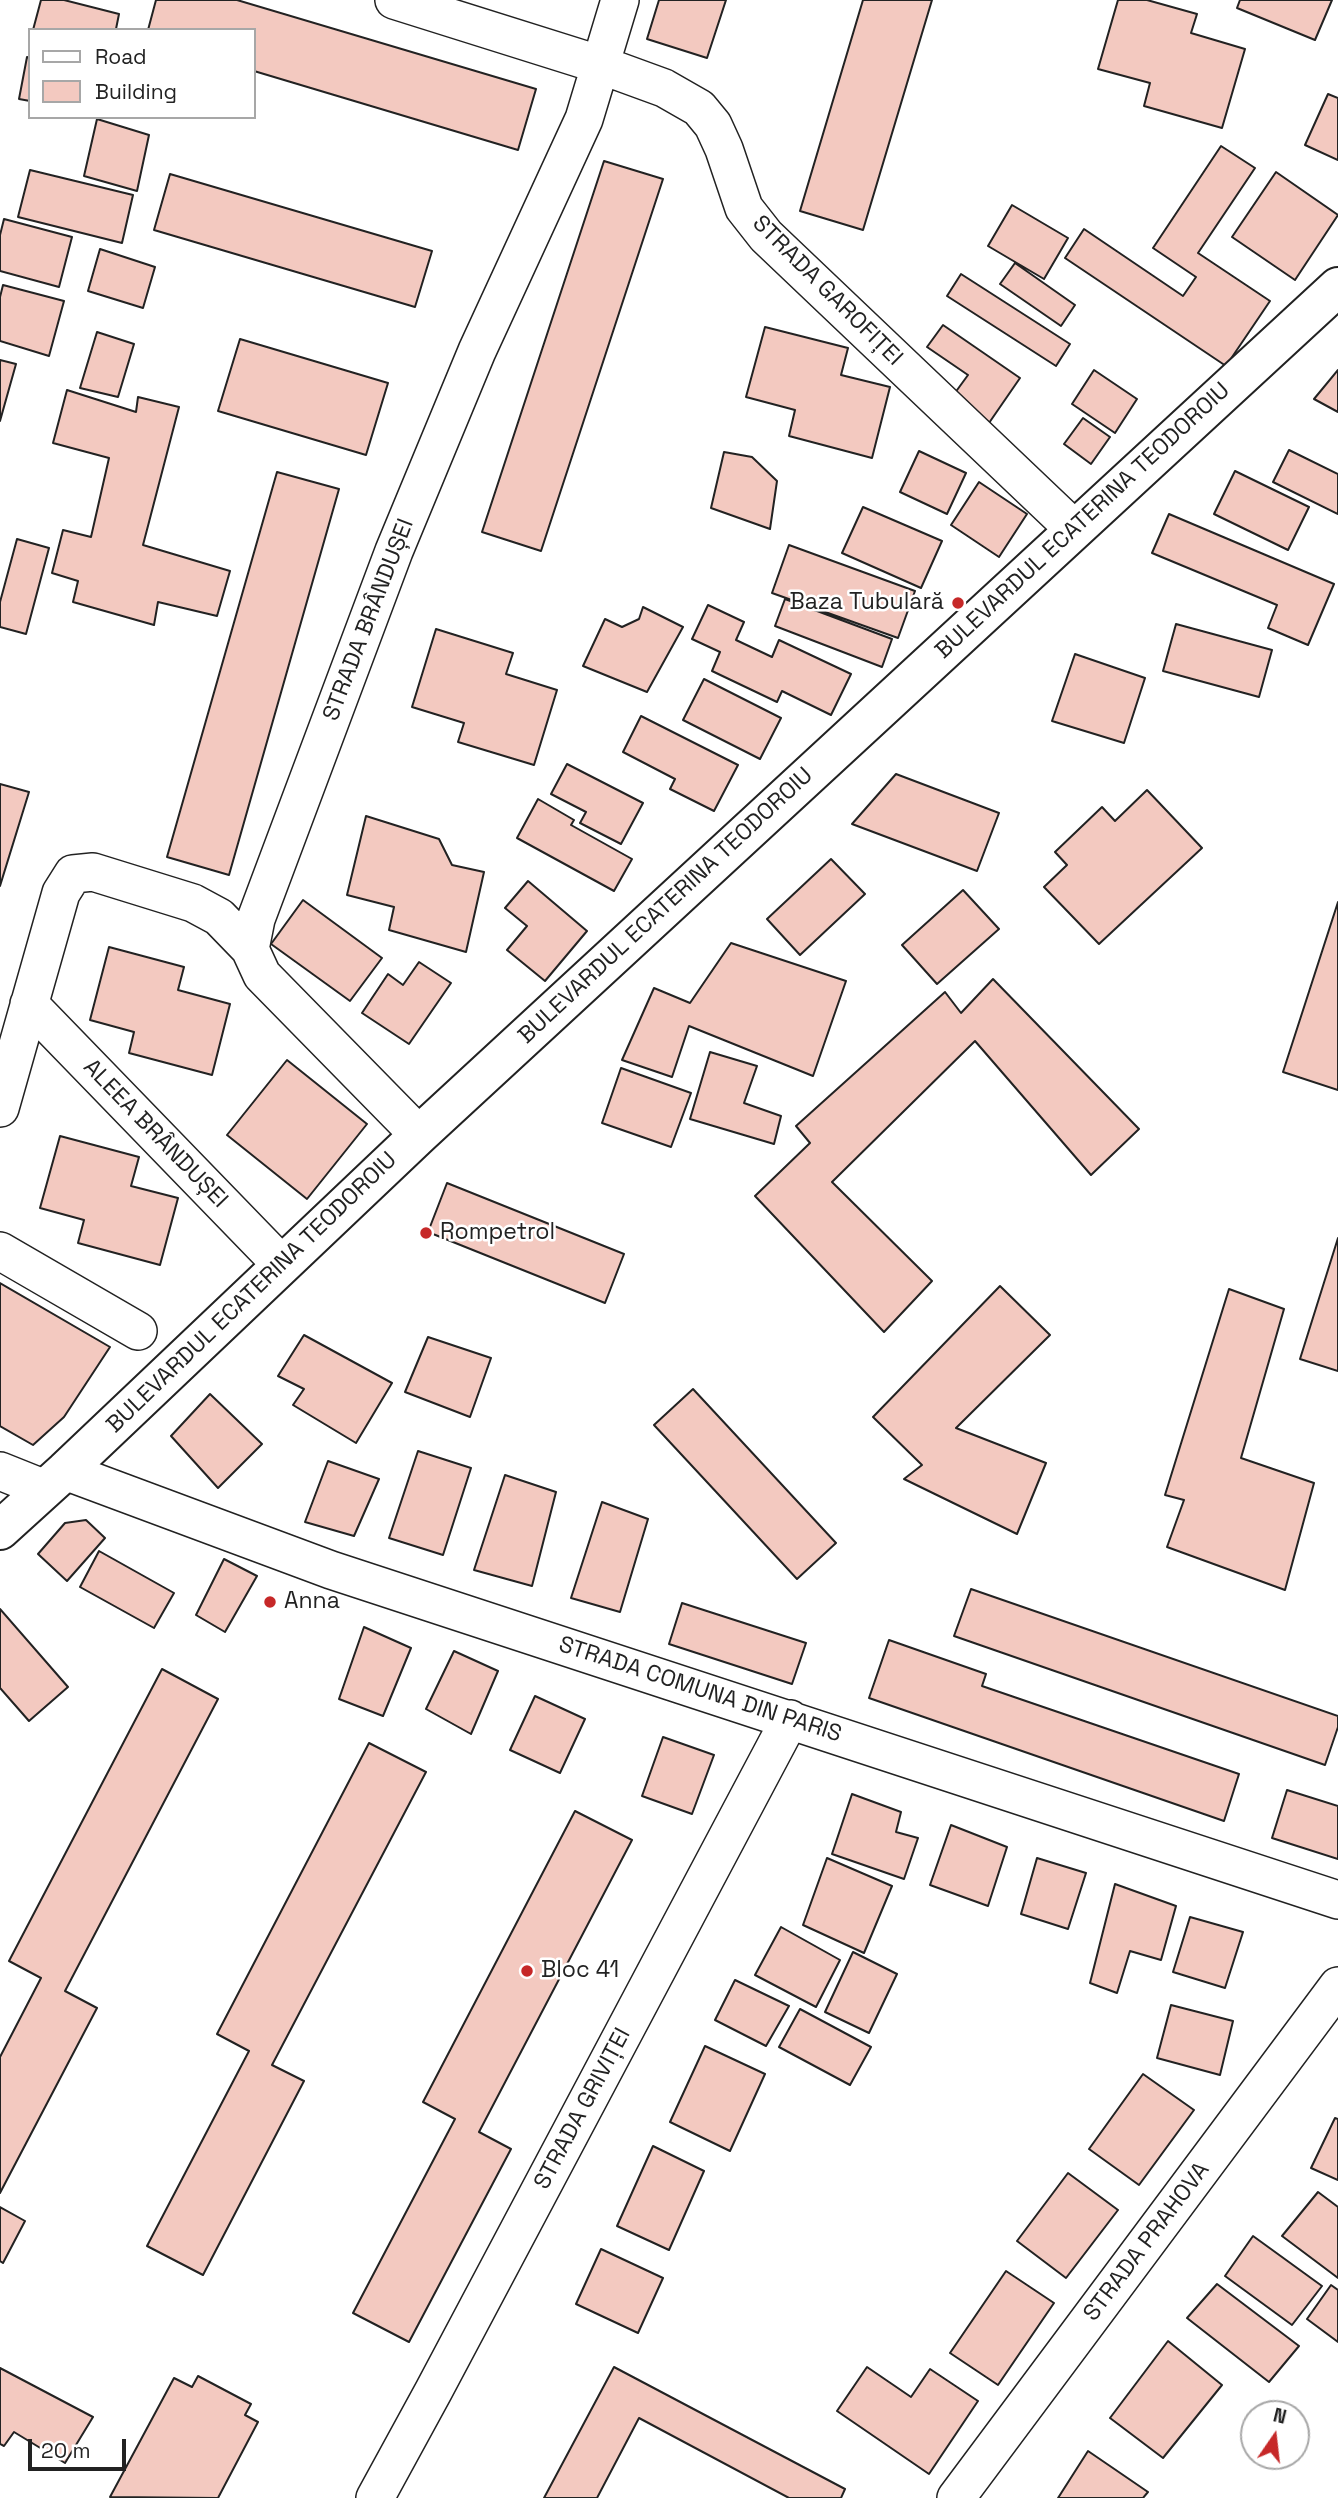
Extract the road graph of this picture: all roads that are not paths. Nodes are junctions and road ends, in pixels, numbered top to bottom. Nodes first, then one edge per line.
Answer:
1 (394, 0) edge
2 (620, 0) edge
3 (601, 65) junction
4 (1338, 287) edge
5 (1074, 529) junction
6 (250, 949) junction
7 (29, 1004) junction
8 (0, 1108) edge
9 (419, 1135) junction
10 (0, 1251) edge
11 (281, 1264) junction
12 (138, 1331) dead end
13 (0, 1471) edge
14 (55, 1480) junction
15 (0, 1530) edge
16 (790, 1719) junction
17 (1338, 1900) edge
18 (1338, 1986) edge
19 (374, 2498) edge
20 (956, 2498) edge

1 - 3 street, STRADA GAROFIȚEI
2 - 3 street, STRADA BRÂNDUȘEI
3 - 5 street, STRADA GAROFIȚEI
3 - 6 street, STRADA BRÂNDUȘEI
4 - 5 main road, BULEVARDUL ECATERINA TEODOROIU
5 - 9 main road, BULEVARDUL ECATERINA TEODOROIU
6 - 7 street
6 - 9 street
7 - 8 street
7 - 11 street, ALEEA BRÂNDUȘEI
9 - 11 main road, BULEVARDUL ECATERINA TEODOROIU
10 - 12 street
11 - 14 main road, BULEVARDUL ECATERINA TEODOROIU
13 - 14 street, STRADA COMUNA DIN PARIS
14 - 15 main road, BULEVARDUL ECATERINA TEODOROIU
14 - 16 street, STRADA COMUNA DIN PARIS
16 - 17 street, STRADA COMUNA DIN PARIS
16 - 19 street, STRADA GRIVIȚEI
18 - 20 street, STRADA PRAHOVA

